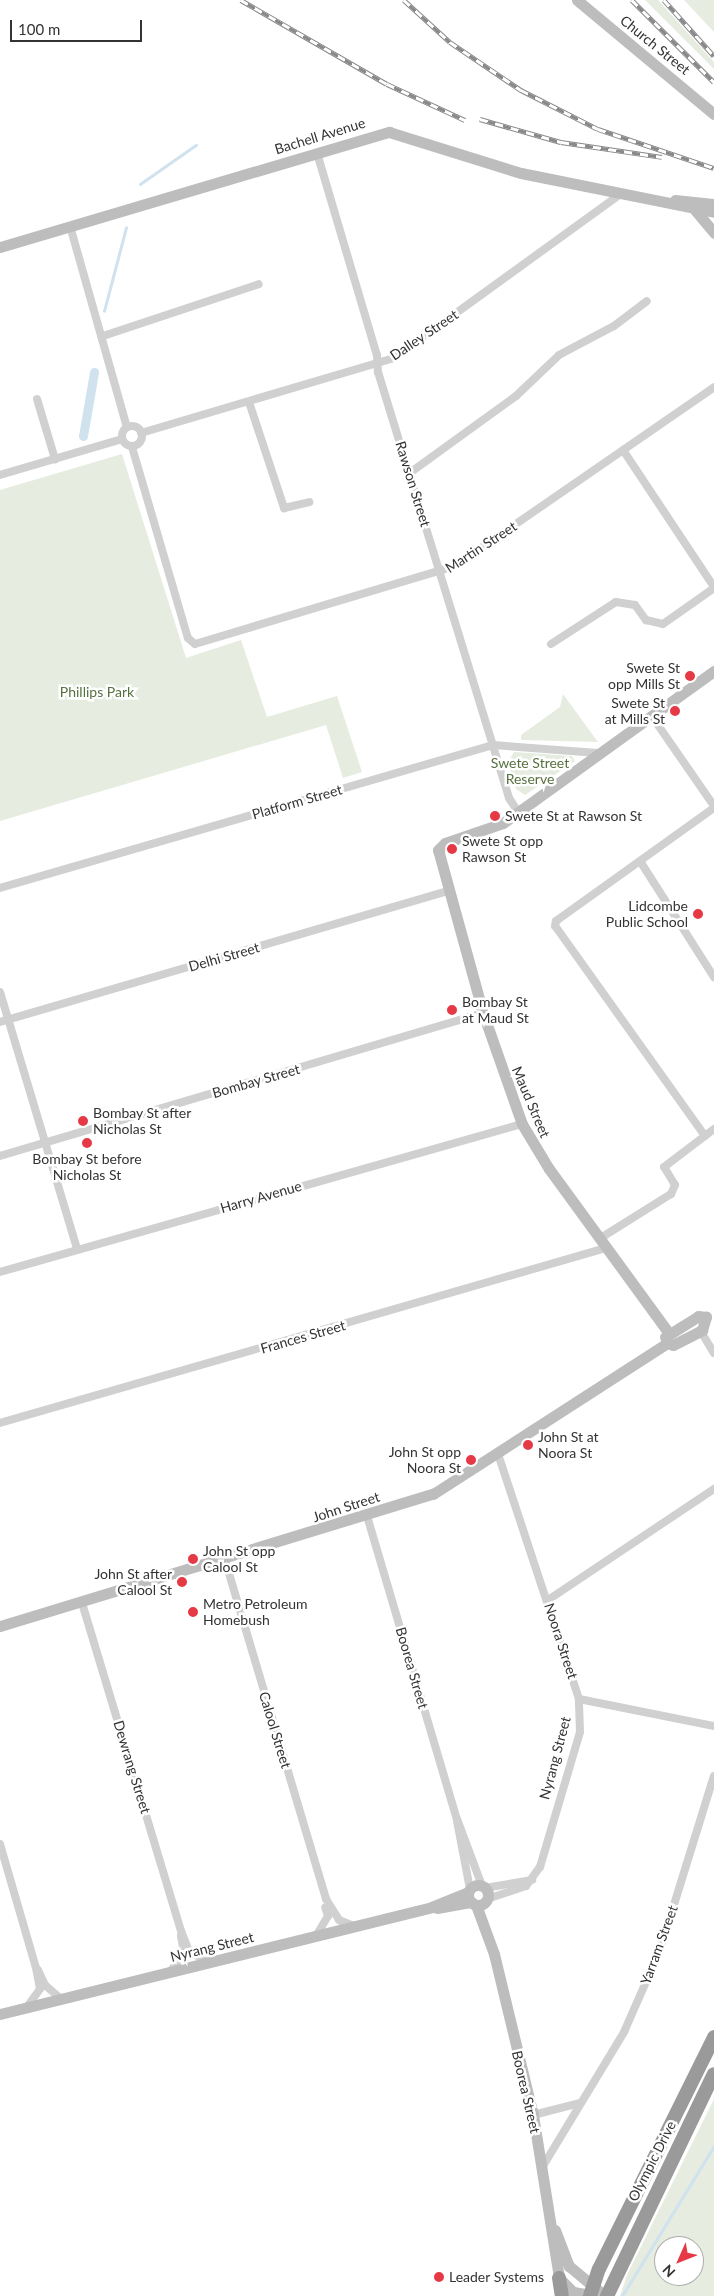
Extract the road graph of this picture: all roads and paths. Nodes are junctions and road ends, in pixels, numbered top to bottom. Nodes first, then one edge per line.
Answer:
1 (577, 0) edge
2 (714, 114) edge
3 (317, 152) junction
4 (619, 195) junction
5 (651, 200) junction
6 (714, 204) edge
7 (695, 210) junction
8 (714, 212) edge
9 (70, 226) junction
10 (714, 233) edge
11 (0, 247) edge
12 (259, 284) dead end
13 (647, 301) dead end
14 (103, 336) junction
15 (378, 364) junction
16 (714, 387) edge
17 (37, 399) dead end
18 (250, 402) junction
19 (126, 427) junction
20 (141, 434) junction
21 (122, 439) junction
22 (132, 447) junction
23 (623, 450) junction
24 (55, 459) junction
25 (411, 472) junction
26 (0, 475) edge
27 (309, 502) dead end
28 (440, 573) junction
29 (714, 587) edge
30 (551, 644) dead end
31 (714, 671) edge
32 (651, 715) junction
33 (493, 745) junction
34 (598, 753) junction
35 (714, 807) edge
36 (518, 812) junction
37 (640, 861) junction
38 (0, 888) edge
39 (448, 891) junction
40 (714, 977) edge
41 (0, 992) edge
42 (483, 1013) junction
43 (4, 1021) edge
44 (522, 1124) junction
45 (714, 1129) edge
46 (704, 1136) junction
47 (42, 1143) junction
48 (0, 1156) edge
49 (602, 1244) junction
50 (77, 1249) junction
51 (0, 1272) edge
52 (710, 1315) edge
53 (700, 1330) junction
54 (667, 1338) junction
55 (714, 1353) edge
56 (0, 1424) edge
57 (498, 1454) junction
58 (714, 1489) edge
59 (367, 1516) junction
60 (225, 1560) junction
61 (548, 1600) junction
62 (82, 1603) junction
63 (0, 1626) edge
64 (579, 1699) junction
65 (714, 1726) edge
66 (714, 1776) edge
67 (457, 1819) junction
68 (0, 1844) edge
69 (478, 1895) junction
70 (326, 1899) junction
71 (354, 1926) junction
72 (181, 1931) junction
73 (316, 1936) junction
74 (209, 1963) junction
75 (36, 1968) junction
76 (169, 1973) junction
77 (61, 1999) junction
78 (27, 2007) junction
79 (0, 2014) edge
80 (714, 2038) edge
81 (714, 2074) edge
82 (580, 2103) junction
83 (533, 2115) junction
84 (543, 2166) junction
85 (555, 2230) junction
86 (614, 2275) joint
87 (559, 2278) junction
88 (593, 2293) edge
89 (562, 2296) edge
90 (606, 2296) edge

1 - 2 street, Church Street
3 - 4 street, Bachell Avenue
3 - 9 street, Bachell Avenue
3 - 15 street, Rawson Street
4 - 5 street, Bachell Avenue
4 - 15 street, Dalley Street
5 - 6 street, Bachell Avenue
5 - 7 street, Bachell Avenue
7 - 8 street, Bachell Avenue
7 - 10 street
9 - 11 street, Bachell Avenue
9 - 14 street
12 - 14 street
13 - 25 street
14 - 19 street
15 - 18 street, Dalley Street
15 - 25 street, Rawson Street
16 - 23 street, Martin Street
17 - 24 street
18 - 20 street, Dalley Street
18 - 27 street
19 - 20 street
19 - 21 street
20 - 22 street
21 - 22 street
21 - 24 street
22 - 28 street, Martin Street
23 - 28 street, Martin Street
23 - 29 street
24 - 26 street
25 - 28 street, Rawson Street
28 - 33 street, Rawson Street
29 - 30 street
31 - 32 street
32 - 34 street
32 - 35 street
33 - 34 street, Platform Street
33 - 36 street, Rawson Street
33 - 38 street, Platform Street
34 - 36 street
35 - 37 street
36 - 39 street, Maud Street
37 - 40 street
37 - 46 street
39 - 42 street, Maud Street
39 - 43 street, Delhi Street
41 - 43 street
42 - 44 street, Maud Street
42 - 47 street, Bombay Street
43 - 47 street
44 - 49 street, Maud Street
44 - 50 street, Harry Avenue
45 - 46 street
46 - 49 street, Frances Street
47 - 48 street, Bombay Street
47 - 50 street
49 - 54 street, Maud Street
49 - 56 street, Frances Street
50 - 51 street, Harry Avenue
52 - 53 street
52 - 54 street
53 - 54 street
53 - 55 street
54 - 57 street, John Street
57 - 59 street, John Street
57 - 61 street, Noora Street
58 - 61 street
59 - 60 street, John Street
59 - 67 street, Boorea Street
60 - 62 street, John Street
60 - 70 street, Calool Street
61 - 64 street, Noora Street
62 - 63 street, John Street
62 - 72 street, Dewrang Street
64 - 65 street
64 - 69 street, Nyrang Street
66 - 82 street, Yarram Street
67 - 69 street, Boorea Street
67 - 69 street, Boorea Street
68 - 75 street
69 - 71 street, Nyrang Street
69 - 83 street, Boorea Street
70 - 71 street, Calool Street
70 - 73 street, Calool Street
71 - 73 street, Nyrang Street
72 - 74 street, Dewrang Street
72 - 76 street, Dewrang Street
73 - 74 street, Nyrang Street
74 - 76 street, Nyrang Street
75 - 77 street
75 - 78 street
76 - 77 street, Nyrang Street
77 - 78 street, Nyrang Street
78 - 79 street, Nyrang Street
80 - 88 highway, Olympic Drive
81 - 86 highway, Olympic Drive
82 - 83 street
82 - 84 street, Yarram Street
83 - 84 street, Boorea Street
84 - 85 street, Boorea Street
85 - 87 street, Boorea Street
85 - 88 street, Boorea Street
86 - 90 highway, Boorea Street
87 - 88 street, Boorea Street
87 - 89 highway
88 - 90 street, Boorea Street

